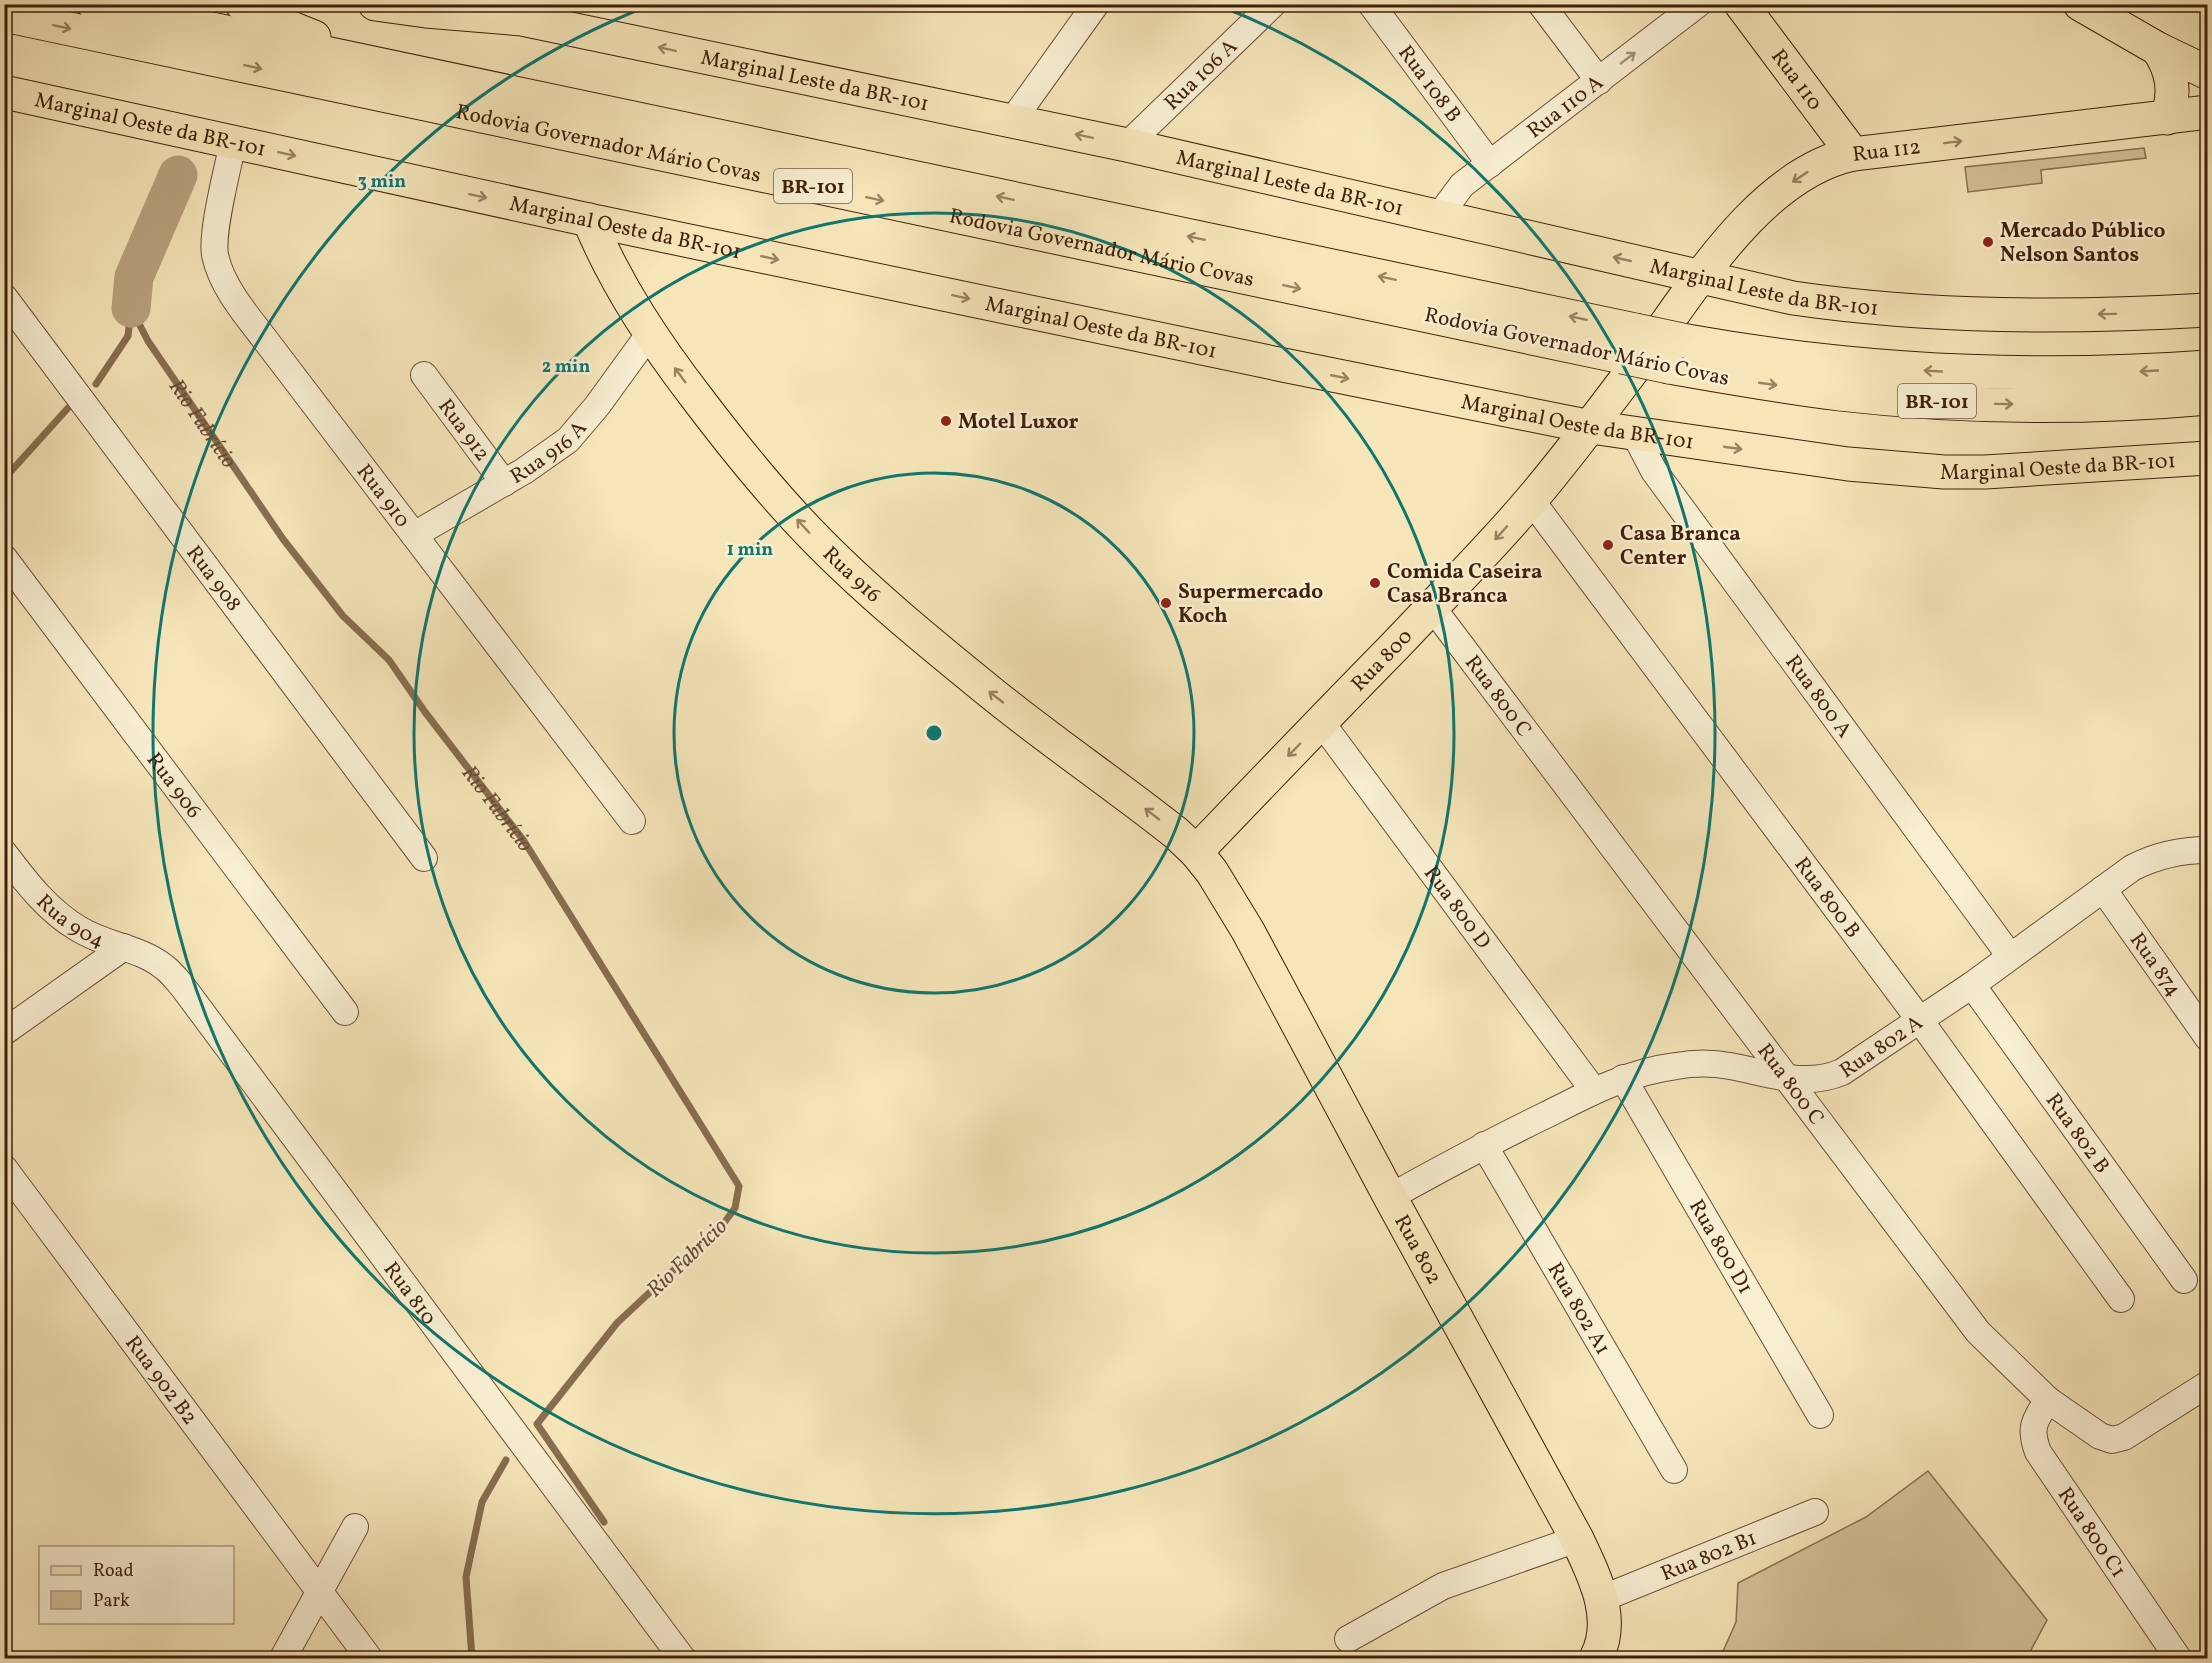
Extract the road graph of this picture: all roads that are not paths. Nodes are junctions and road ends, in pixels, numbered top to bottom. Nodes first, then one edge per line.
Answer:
1 (93, 4) edge
2 (242, 4) edge
3 (375, 4) edge
4 (487, 4) edge
5 (1096, 4) edge
6 (1273, 4) edge
7 (1371, 4) edge
8 (1541, 4) edge
9 (1698, 4) edge
10 (1741, 4) edge
11 (2080, 4) edge
12 (4, 15) edge
13 (522, 19) junction
14 (2158, 49) junction
15 (403, 71) junction
16 (2208, 73) edge
17 (1599, 81) junction
18 (4, 92) edge
19 (2208, 112) edge
20 (2167, 118) junction
21 (1012, 121) junction
22 (233, 142) junction
23 (1127, 145) junction
24 (1853, 154) junction
25 (1490, 164) junction
26 (1439, 216) junction
27 (590, 220) junction
28 (1699, 278) junction
29 (4, 297) edge
30 (2208, 310) edge
31 (650, 333) junction
32 (1648, 354) junction
33 (2208, 367) edge
34 (424, 375) dead end
35 (2208, 398) edge
36 (1542, 417) junction
37 (1591, 427) junction
38 (1634, 433) junction
39 (2208, 458) edge
40 (1552, 472) junction
41 (504, 483) junction
42 (1531, 500) junction
43 (414, 535) junction
44 (4, 558) edge
45 (1432, 607) junction
46 (1321, 722) junction
47 (632, 821) dead end
48 (2208, 850) edge
49 (1196, 852) junction
50 (4, 853) edge
51 (424, 858) dead end
52 (2103, 889) junction
53 (124, 947) junction
54 (2010, 956) junction
55 (1972, 985) junction
56 (345, 1012) dead end
57 (1919, 1020) junction
58 (4, 1032) edge
59 (2208, 1038) edge
60 (1623, 1078) junction
61 (1789, 1079) junction
62 (1594, 1091) junction
63 (1484, 1145) junction
64 (4, 1168) edge
65 (1390, 1197) junction
66 (2184, 1280) dead end
67 (2121, 1299) dead end
68 (2208, 1384) edge
69 (2048, 1400) junction
70 (1820, 1415) dead end
71 (1674, 1470) dead end
72 (1815, 1512) dead end
73 (355, 1527) dead end
74 (1577, 1539) junction
75 (320, 1592) junction
76 (1601, 1599) junction
77 (1348, 1639) dead end
78 (283, 1659) edge
79 (369, 1659) edge
80 (682, 1659) edge
81 (1596, 1659) edge
82 (2178, 1659) edge

1 - 15 main road, Rodovia Governador Mário Covas / BR-101
2 - 15 main road
3 - 13 main road, Marginal Leste da BR-101
4 - 13 street
5 - 21 street
6 - 23 street, Rua 106 A
7 - 25 street, Rua 108 B
8 - 17 street
17 -> 9 street, Rua 110 A
10 - 24 main road, Rua 110
11 - 14 main road
12 -> 32 main road, Rodovia Governador Mário Covas / BR-101
21 -> 13 main road, Marginal Leste da BR-101
14 - 16 main road
14 - 20 main road
32 -> 15 main road, Rodovia Governador Mário Covas / BR-101
17 - 25 street, Rua 110 A
18 - 22 main road, Marginal Oeste da BR-101
19 - 20 main road, Rua 112
24 -> 20 main road, Rua 112
23 -> 21 main road, Marginal Leste da BR-101
22 -> 27 main road, Marginal Oeste da BR-101
22 - 43 street, Rua 910
23 - 26 main road, Marginal Leste da BR-101
24 -> 28 main road, Rua 112
25 - 26 street, Rua 110 A
28 -> 26 main road, Marginal Leste da BR-101
27 - 31 main road, Rua 916
27 -> 36 main road, Marginal Oeste da BR-101
30 -> 28 main road, Marginal Leste da BR-101
28 - 32 main road, Rua 112
29 - 51 street, Rua 908
31 - 41 street, Rua 916 A
49 -> 31 main road, Rua 916
33 -> 32 main road, Rodovia Governador Mário Covas / BR-101
32 -> 35 main road, Rodovia Governador Mário Covas / BR-101
32 - 36 main road
32 - 37 main road, Rua 800
32 - 38 main road
34 - 41 street, Rua 912
36 - 37 main road, Marginal Oeste da BR-101
36 - 40 main road
37 - 38 main road, Marginal Oeste da BR-101
37 - 40 main road, Rua 800
38 -> 39 main road, Marginal Oeste da BR-101
38 - 54 street, Rua 800 A
40 - 42 main road, Rua 800
41 - 43 street, Rua 916 A
42 -> 45 main road, Rua 800
42 - 57 street, Rua 800 B
43 - 47 street, Rua 910
44 - 56 street, Rua 906
45 - 46 main road, Rua 800
45 - 61 street, Rua 800 C
46 -> 49 main road, Rua 800
46 - 62 street, Rua 800 D
48 - 52 street, Rua 802 A
49 - 65 main road, Rua 802
50 - 53 street, Rua 904
52 - 54 street, Rua 802 A
52 - 59 street, Rua 874
53 - 58 street
53 - 80 street, Rua 810
54 - 55 street, Rua 802 A
55 - 57 street, Rua 802 A
55 - 66 street, Rua 802 B
57 - 61 street, Rua 802 A
57 - 67 street, Rua 800 B
60 - 61 street, Rua 802 A
60 - 62 street, Rua 802 A
60 - 70 street, Rua 800 D1
61 - 69 street, Rua 800 C
62 - 63 street, Rua 802 A
63 - 65 street, Rua 802 A
63 - 71 street, Rua 802 A1
64 - 75 street, Rua 902 B2
65 - 74 main road, Rua 802
68 - 69 street, Rua 800 C
69 - 82 street, Rua 800 C1
72 - 76 street, Rua 802 B1
73 - 75 street
74 - 76 main road, Rua 802
74 - 77 street
75 - 78 street
75 - 79 street, Rua 902 B2
76 - 81 main road, Rua 802

